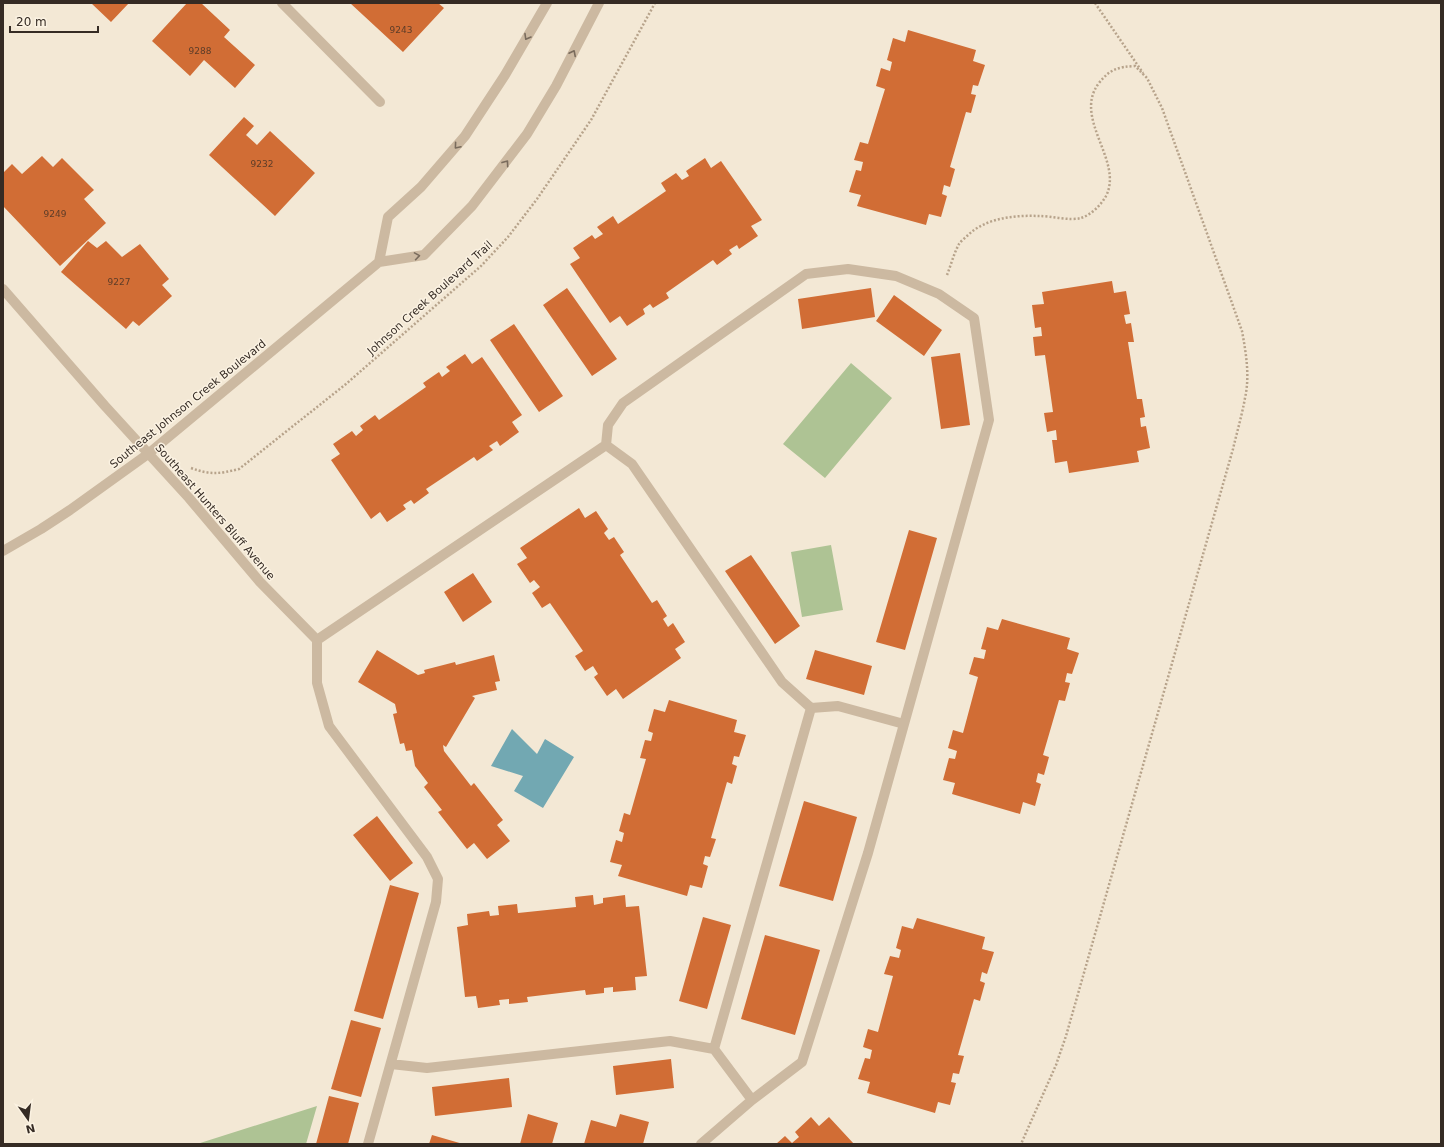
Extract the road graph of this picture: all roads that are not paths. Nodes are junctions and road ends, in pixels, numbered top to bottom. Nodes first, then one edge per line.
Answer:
1 (282, 3) edge
2 (547, 3) edge
3 (599, 3) edge
4 (380, 102) dead end
5 (379, 262) junction
6 (3, 289) edge
7 (606, 445) junction
8 (148, 454) junction
9 (3, 551) edge
10 (317, 640) junction
11 (811, 708) junction
12 (904, 724) junction
13 (714, 1049) junction
14 (391, 1064) junction
15 (752, 1100) junction
16 (368, 1144) edge
17 (701, 1144) edge

1 - 4 street
2 -> 5 street
5 -> 3 street
5 - 8 street, Southeast Johnson Creek Boulevard
6 - 8 street, Southeast Hunters Bluff Avenue
7 - 10 street
7 - 11 street
7 - 12 street
8 - 9 street, Southeast Johnson Creek Boulevard
8 - 10 street, Southeast Hunters Bluff Avenue
10 - 14 street
11 - 12 street
11 - 13 street
12 - 15 street
13 - 14 street
13 - 15 street
14 - 16 street
15 - 17 street

